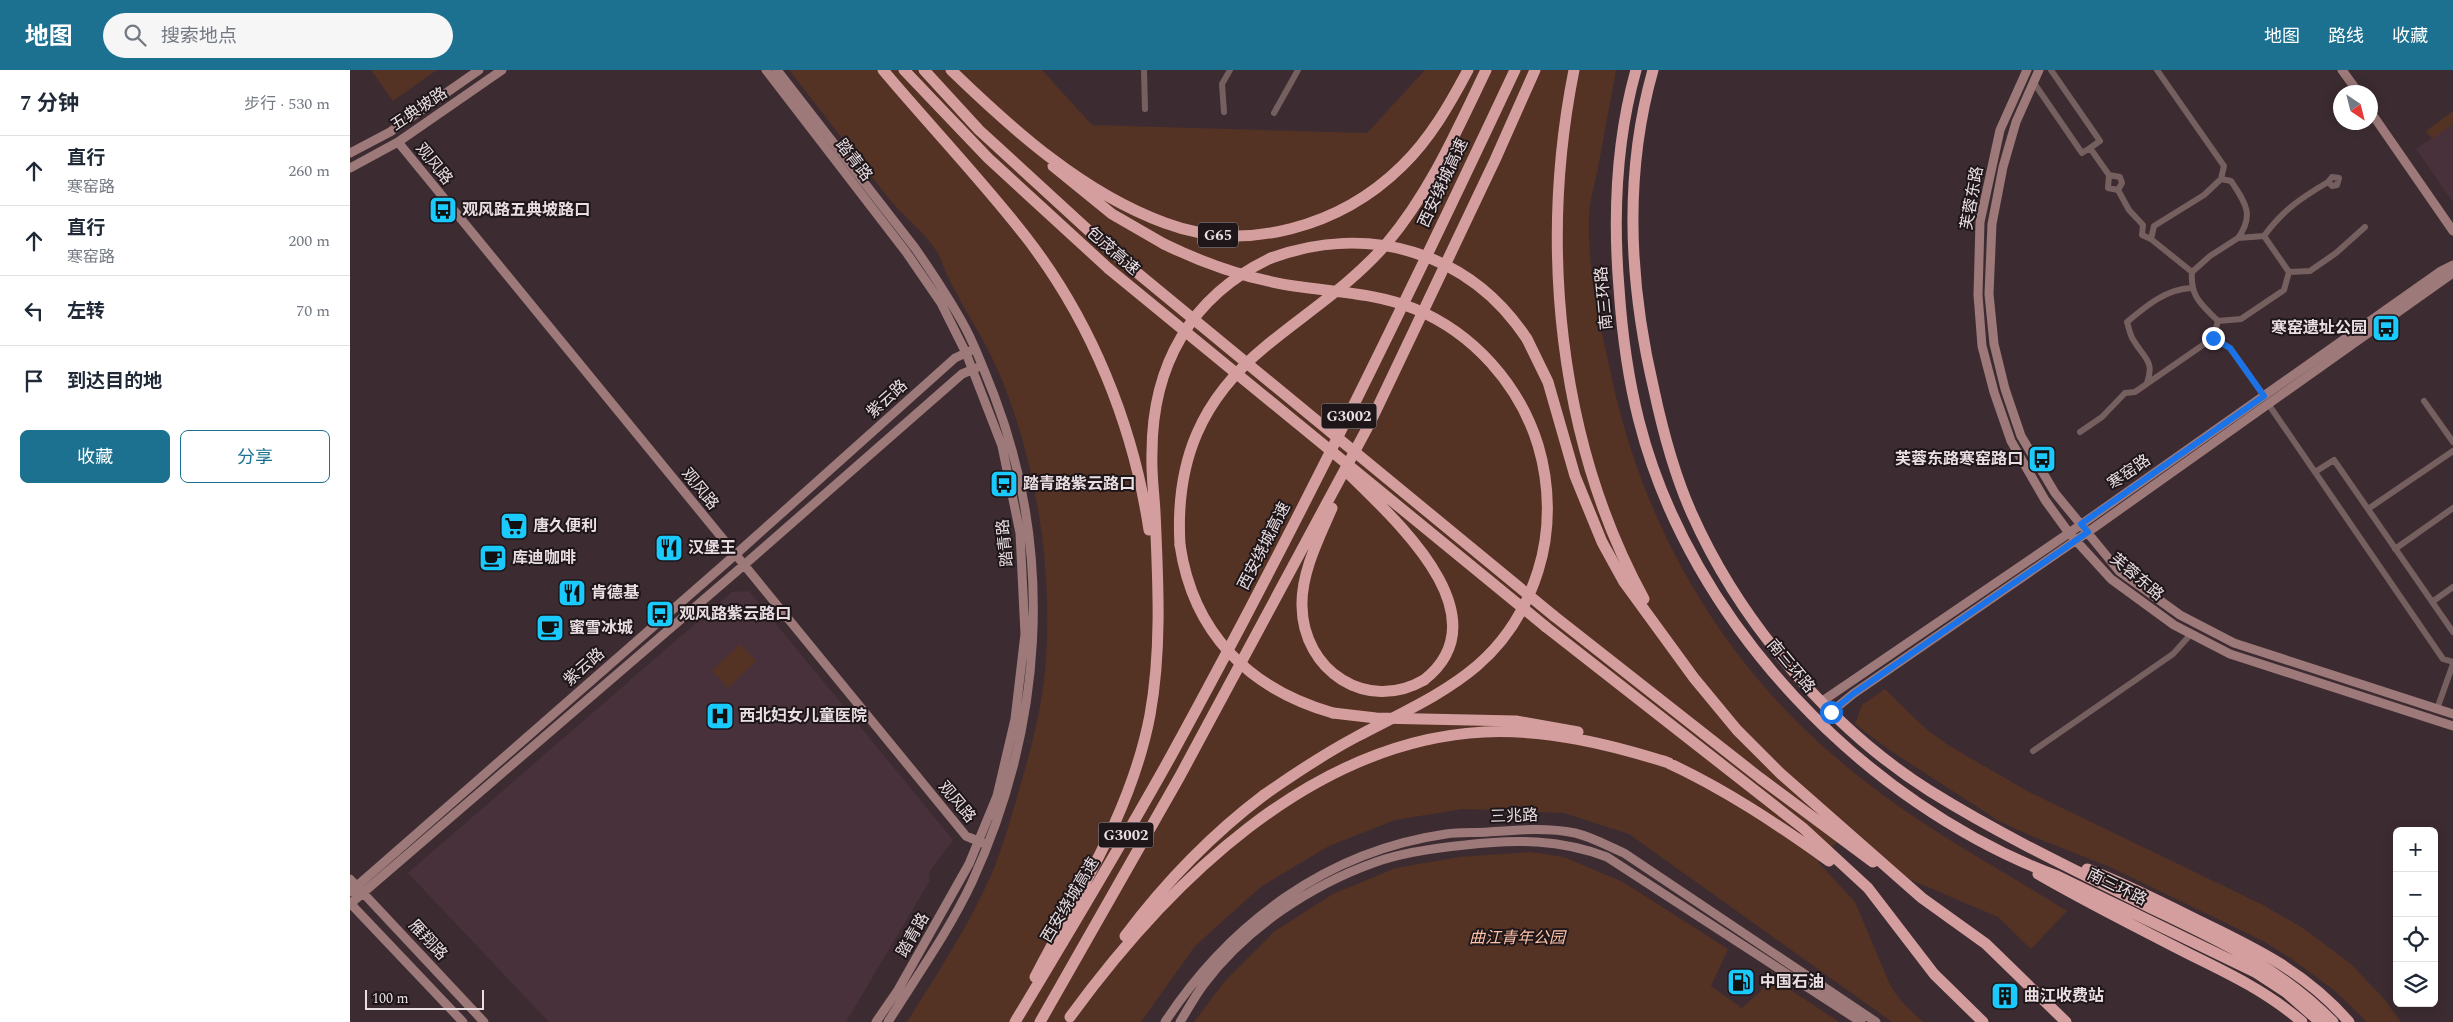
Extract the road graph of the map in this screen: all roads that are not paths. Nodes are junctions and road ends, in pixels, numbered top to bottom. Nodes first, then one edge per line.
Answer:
1 (479, 70) edge
2 (502, 70) edge
3 (766, 70) edge
4 (777, 70) edge
5 (883, 70) edge
6 (904, 70) edge
7 (924, 70) edge
8 (951, 70) edge
9 (1144, 70) edge
10 (1230, 70) edge
11 (1298, 70) edge
12 (1468, 70) edge
13 (1486, 70) edge
14 (1515, 70) edge
15 (1535, 70) edge
16 (1574, 70) edge
17 (1636, 70) edge
18 (1652, 70) edge
19 (2027, 70) edge
20 (2040, 70) edge
21 (2051, 70) edge
22 (2157, 70) edge
23 (2342, 70) edge
24 (2034, 83) junction
25 (2353, 85) edge
26 (1146, 110) dead end
27 (1224, 112) dead end
28 (1274, 113) dead end
29 (2378, 123) edge
30 (1013, 128) junction
31 (398, 142) junction
32 (2090, 148) junction
33 (350, 153) edge
34 (350, 168) edge
35 (2109, 175) junction
36 (2221, 179) junction
37 (2328, 182) dead end
38 (2118, 190) junction
39 (2143, 225) junction
40 (2154, 226) junction
41 (2365, 228) dead end
42 (2453, 231) edge
43 (2264, 236) junction
44 (2238, 238) junction
45 (2151, 239) junction
46 (2453, 265) edge
47 (2192, 272) junction
48 (2289, 272) junction
49 (2453, 273) edge
50 (2191, 288) junction
51 (2218, 321) junction
52 (2213, 338) junction
53 (975, 349) junction
54 (966, 353) junction
55 (982, 366) junction
56 (972, 370) junction
57 (2147, 383) junction
58 (2264, 396) junction
59 (2424, 401) dead end
60 (2269, 405) junction
61 (2080, 432) dead end
62 (1316, 439) junction
63 (1361, 440) junction
64 (2453, 442) edge
65 (2453, 451) edge
66 (2315, 472) junction
67 (2453, 508) edge
68 (2368, 509) junction
69 (2081, 524) junction
70 (2088, 532) junction
71 (2069, 533) junction
72 (2077, 540) junction
73 (2395, 549) junction
74 (735, 555) junction
75 (744, 565) junction
76 (1156, 574) junction
77 (2453, 587) edge
78 (2432, 602) junction
79 (2451, 624) edge
80 (2453, 632) edge
81 (2191, 634) junction
82 (1666, 638) junction
83 (2453, 663) edge
84 (1821, 702) junction
85 (2438, 709) junction
86 (1831, 712) junction
87 (2453, 714) edge
88 (2453, 726) edge
89 (2033, 750) dead end
90 (1669, 763) junction
91 (983, 843) junction
92 (2036, 850) junction
93 (2026, 864) junction
94 (352, 886) edge
95 (1868, 888) junction
96 (1913, 890) junction
97 (364, 894) junction
98 (350, 903) edge
99 (1068, 1019) edge
100 (463, 1022) edge
101 (484, 1022) edge
102 (876, 1022) edge
103 (888, 1022) edge
104 (1010, 1022) edge
105 (1015, 1022) edge
106 (1040, 1022) edge
107 (1165, 1022) edge
108 (1180, 1022) edge
109 (1861, 1022) edge
110 (1876, 1022) edge
111 (1983, 1022) edge
112 (2066, 1022) edge
113 (2302, 1022) edge
114 (2320, 1022) edge
115 (2333, 1022) edge
116 (2349, 1022) edge

1 - 33 street, 五典坡路
2 - 31 street, 五典坡路
3 - 54 street, 踏青路
4 - 53 street, 踏青路
5 - 76 highway
6 - 62 highway, 包茂高速, bridge
7 - 96 highway, bridge
8 - 30 highway, G65
9 - 26 street
10 - 27 street
11 - 28 street
12 - 30 highway, G65
13 - 90 highway, bridge
14 - 105 highway, 西安绕城高速 / G3002
15 - 63 highway, 西安绕城高速
16 - 82 highway
17 - 93 highway, 南三环路
18 - 84 highway, 南三环路
19 - 71 street, 芙蓉东路
20 - 24 street, 芙蓉东路
21 - 32 street
22 - 36 street
23 - 25 street
24 - 32 street
24 - 69 street, 芙蓉东路
29 - 42 street
30 - 99 highway, bridge
31 - 34 street, 五典坡路
31 - 74 street, 观风路
32 - 35 street
35 - 38 street
35 - 38 street
36 - 40 street
36 - 44 street
37 - 43 street
38 - 39 street
39 - 40 street
39 - 45 street
40 - 45 street
41 - 48 street
43 - 44 street
43 - 48 street
44 - 47 street
45 - 47 street
46 - 58 street, 寒窑路
47 - 50 street
48 - 51 street
49 - 60 street, 寒窑路
50 - 51 street
50 - 57 street
51 - 52 street
52 - 57 street
52 - 58 street
53 - 54 street, 紫云路
53 - 55 street, 踏青路
54 - 56 street, 踏青路
54 - 74 street, 紫云路
55 - 56 street, 紫云路
55 - 91 street, 踏青路
56 - 75 street, 紫云路
56 - 91 street, 踏青路
57 - 61 street
58 - 69 street, 寒窑路
59 - 64 street
60 - 66 street
60 - 70 street, 寒窑路
62 - 63 highway, bridge
62 - 95 highway, bridge
63 - 106 highway, 西安绕城高速 / G3002
65 - 68 street
66 - 68 street
66 - 83 street
67 - 73 street
68 - 73 street
69 - 70 street, 芙蓉东路
69 - 71 street, 寒窑路
70 - 72 street, 寒窑路
70 - 85 street, 芙蓉东路
71 - 72 street, 芙蓉东路
71 - 84 street, 寒窑路
72 - 81 street, 芙蓉东路
72 - 86 street, 寒窑路
73 - 78 street
74 - 75 street, 观风路
74 - 94 street, 紫云路
75 - 91 street, 观风路
75 - 97 street, 紫云路
76 - 82 highway, bridge
76 - 104 highway
77 - 78 street
78 - 79 street
79 - 80 street
81 - 88 street, 芙蓉东路
81 - 89 street
82 - 96 highway
83 - 85 street
84 - 86 highway, 南三环路
85 - 87 street, 芙蓉东路
86 - 92 highway, 南三环路
90 - 95 highway
90 - 99 highway
91 - 102 street, 踏青路
91 - 103 street, 踏青路
92 - 115 highway, 南三环路
92 - 116 highway
93 - 113 highway
93 - 114 highway, 南三环路
94 - 97 street, 雁翔路
95 - 111 highway
96 - 112 highway
97 - 98 street, 紫云路
97 - 101 street, 雁翔路
98 - 100 street, 雁翔路
107 - 110 street, 三兆路
108 - 109 street, 三兆路

